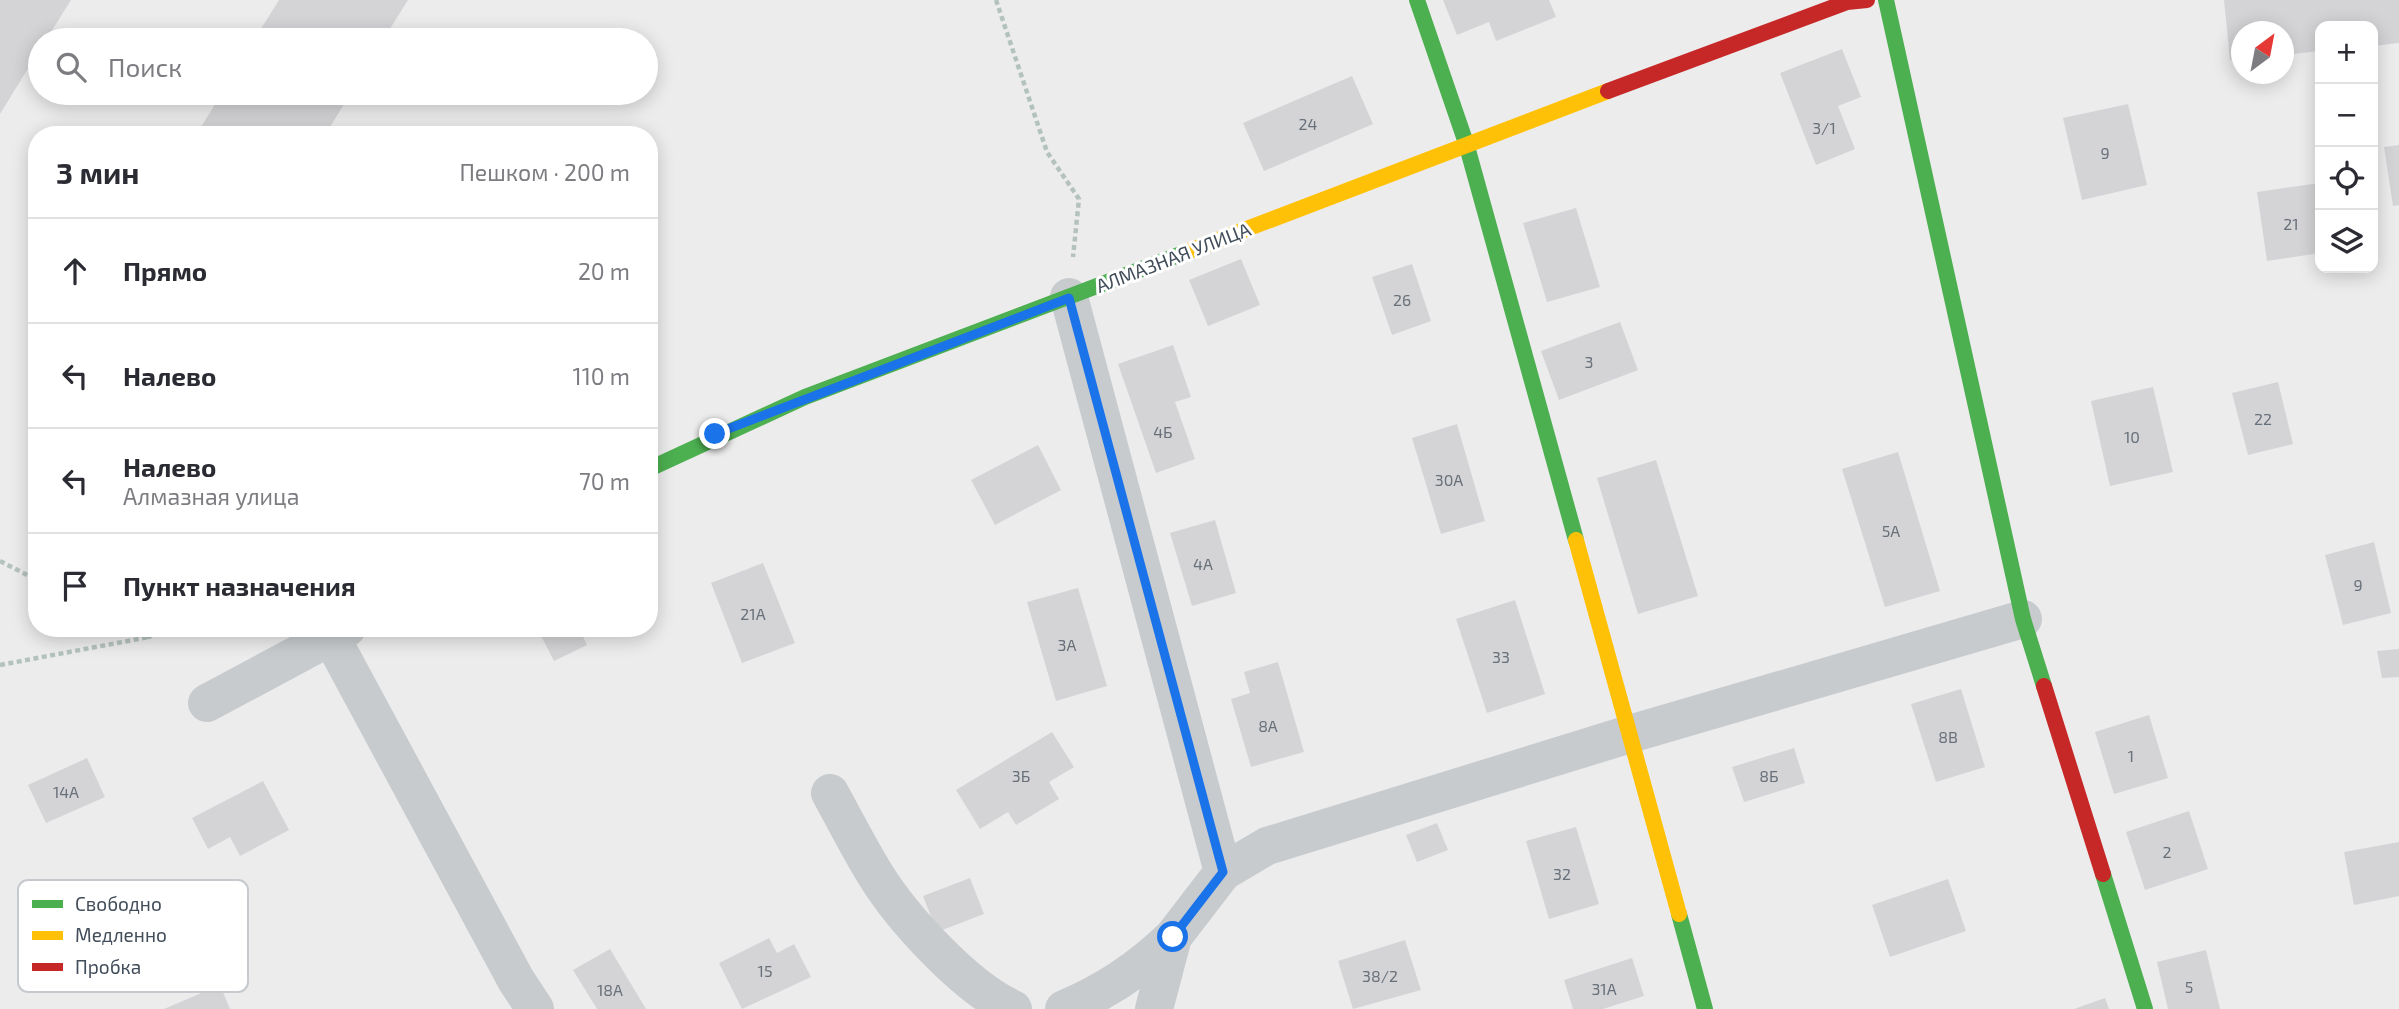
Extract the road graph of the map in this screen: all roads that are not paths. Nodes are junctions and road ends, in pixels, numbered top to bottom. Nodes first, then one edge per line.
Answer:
1 (1418, 0) edge
2 (1867, 0) edge
3 (1886, 0) edge
4 (1465, 143) junction
5 (1069, 298) junction
6 (658, 463) edge
7 (2023, 619) junction
8 (331, 637) edge
9 (341, 637) edge
10 (207, 703) dead end
11 (1630, 734) junction
12 (830, 793) dead end
13 (1223, 872) junction
14 (1173, 937) junction
15 (535, 1009) edge
16 (1013, 1009) edge
17 (1063, 1009) edge
18 (1154, 1009) edge
19 (1705, 1009) edge
20 (2145, 1009) edge

1 - 4 street
2 - 4 street, АЛМАЗНАЯ УЛИЦА
3 - 7 street
4 - 5 street, АЛМАЗНАЯ УЛИЦА
4 - 11 street
5 - 6 street, АЛМАЗНАЯ УЛИЦА
5 - 13 street
7 - 11 street
7 - 20 street
8 - 10 street
9 - 15 street
11 - 13 street
11 - 19 street
12 - 16 street
13 - 14 street
14 - 17 street
14 - 18 street

